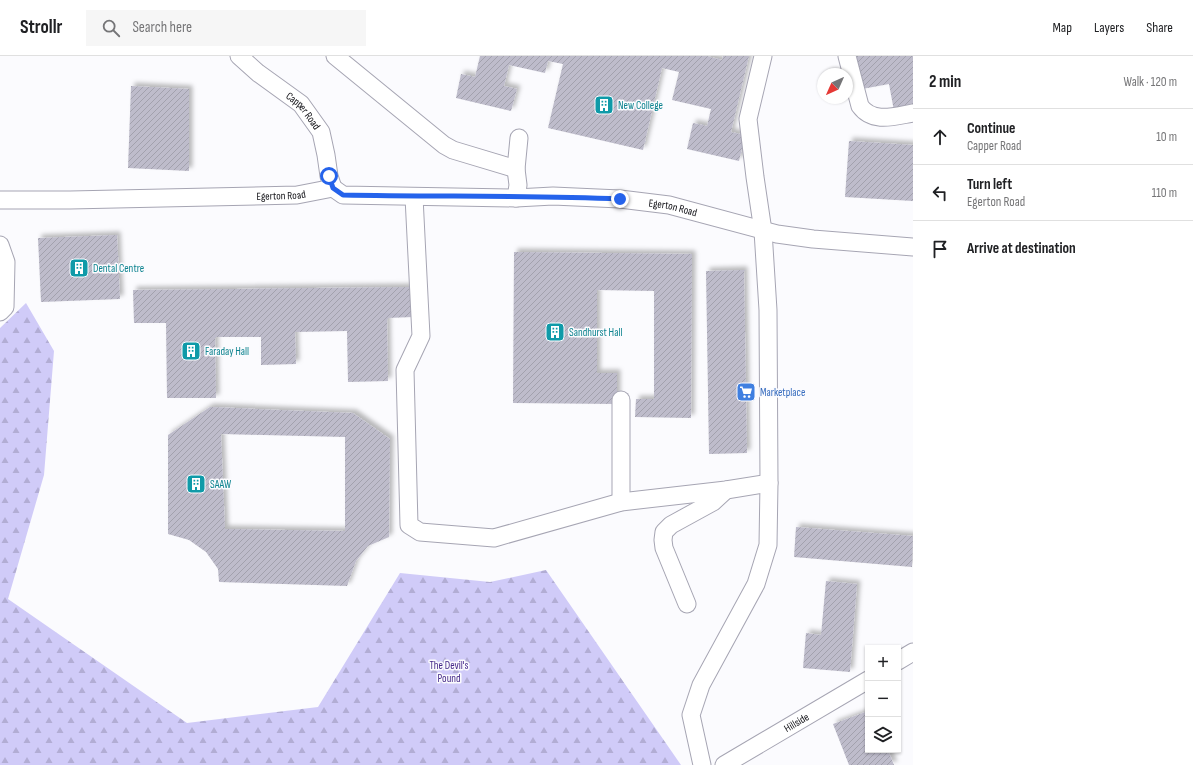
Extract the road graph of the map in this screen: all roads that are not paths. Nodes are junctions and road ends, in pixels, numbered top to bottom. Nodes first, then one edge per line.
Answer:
1 (239, 56) edge
2 (335, 56) edge
3 (764, 56) edge
4 (847, 56) edge
5 (913, 112) edge
6 (519, 138) dead end
7 (516, 169) junction
8 (333, 188) junction
9 (414, 197) junction
10 (516, 198) junction
11 (0, 200) edge
12 (763, 231) junction
13 (0, 245) edge
14 (913, 248) edge
15 (0, 312) edge
16 (621, 400) dead end
17 (769, 483) junction
18 (726, 490) junction
19 (621, 502) junction
20 (687, 604) dead end
21 (913, 652) edge
22 (901, 659) edge
23 (866, 681) edge
24 (702, 765) edge
25 (724, 765) edge

1 - 8 street, Capper Road
2 - 7 street
3 - 12 street
4 - 5 street
6 - 7 street
7 - 10 street
8 - 9 street, Egerton Road
8 - 11 street, Egerton Road
9 - 10 street, Egerton Road
9 - 19 street
10 - 12 street, Egerton Road
12 - 14 street, Egerton Road
12 - 17 street
13 - 15 street
16 - 19 street
17 - 18 street
17 - 24 street
18 - 19 street
18 - 20 street
21 - 22 street
23 - 25 street, Hillside

